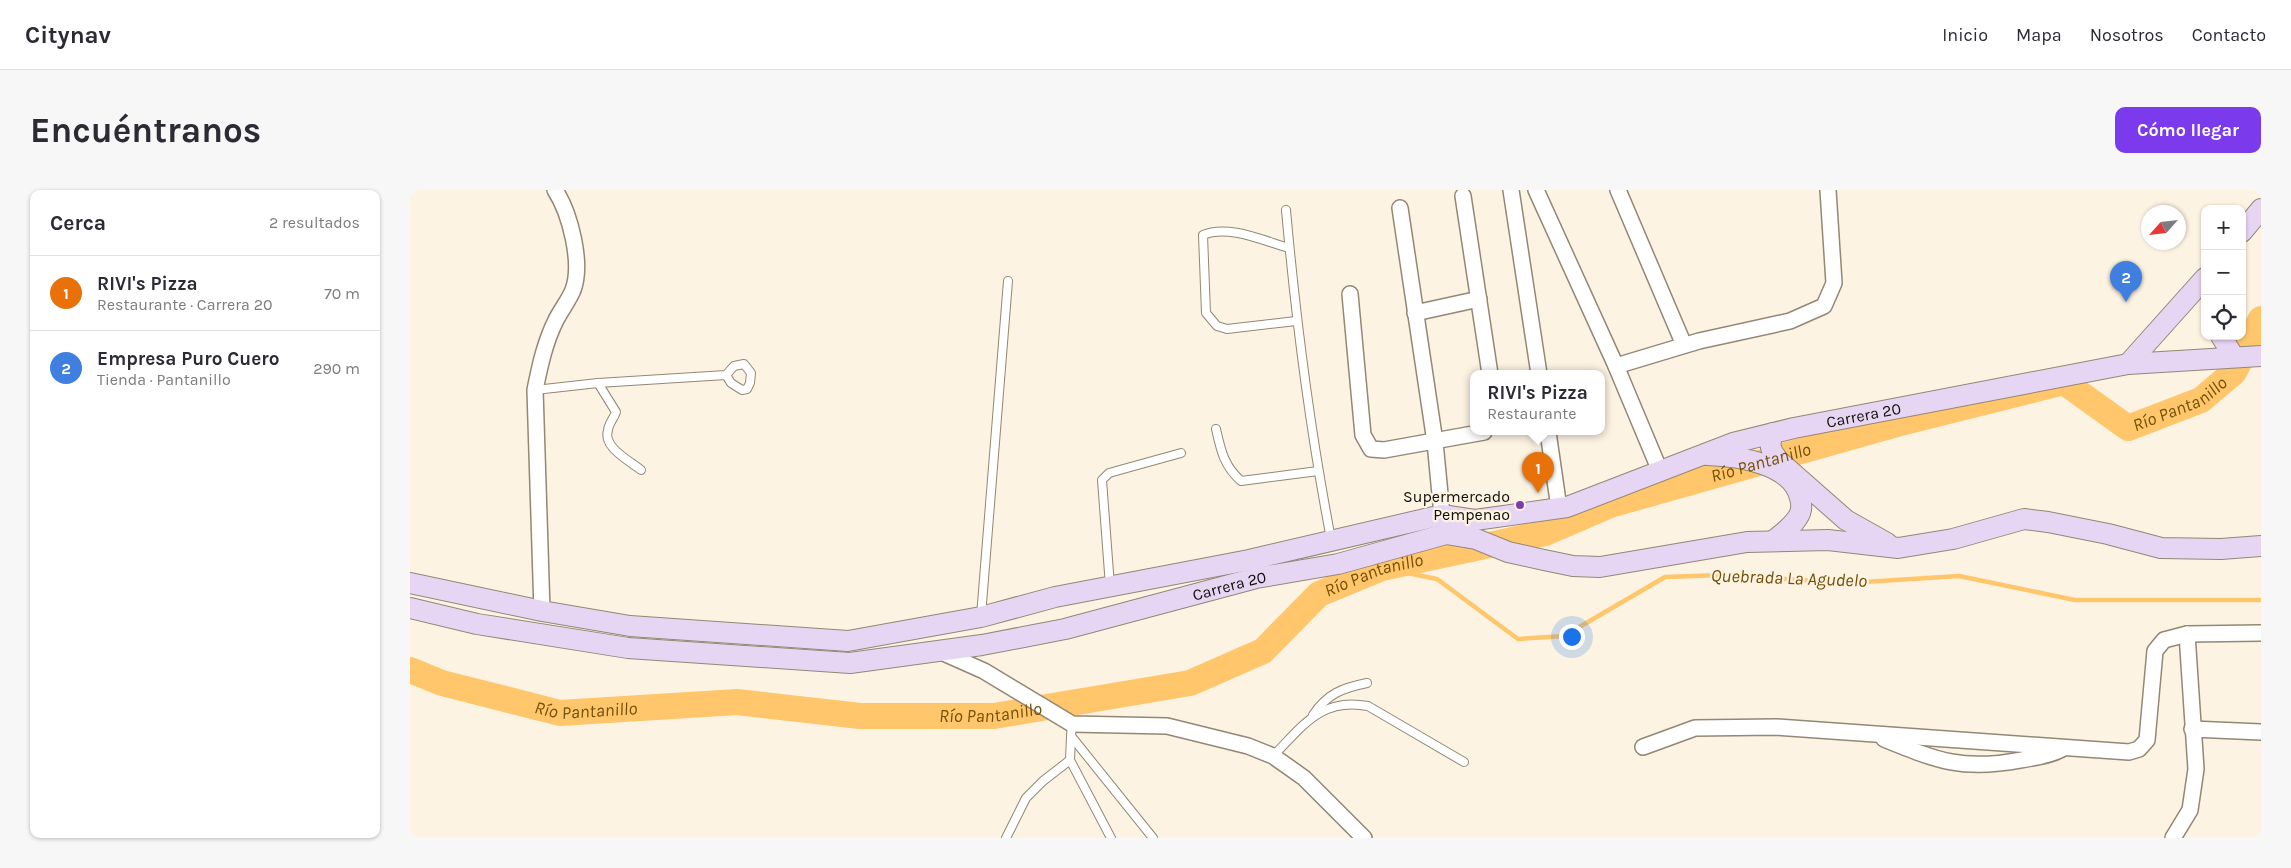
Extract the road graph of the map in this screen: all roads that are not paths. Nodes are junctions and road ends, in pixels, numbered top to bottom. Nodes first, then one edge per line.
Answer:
1 (555, 190) edge
2 (1511, 190) edge
3 (1536, 190) edge
4 (1618, 190) edge
5 (1828, 190) edge
6 (1462, 196) dead end
7 (1400, 208) dead end
8 (2261, 209) edge
9 (1286, 210) dead end
10 (2246, 227) edge
11 (1289, 248) junction
12 (1008, 281) dead end
13 (2201, 285) edge
14 (1350, 294) dead end
15 (1479, 299) junction
16 (1415, 313) junction
17 (1296, 321) junction
18 (2224, 340) edge
19 (1684, 346) junction
20 (2261, 356) edge
21 (2237, 357) junction
22 (2128, 364) junction
23 (1616, 366) junction
24 (1489, 370) edge
25 (1538, 370) edge
26 (726, 374) dead end
27 (598, 383) junction
28 (535, 390) junction
29 (1216, 429) dead end
30 (1772, 434) junction
31 (1470, 435) edge
32 (1548, 435) edge
33 (1435, 442) junction
34 (1181, 453) dead end
35 (1702, 455) junction
36 (1765, 463) junction
37 (641, 470) dead end
38 (1318, 471) junction
39 (1660, 471) junction
40 (1559, 508) junction
41 (1442, 515) junction
42 (1476, 529) junction
43 (1332, 541) junction
44 (1773, 541) junction
45 (2261, 546) edge
46 (1898, 548) junction
47 (410, 583) edge
48 (1110, 586) junction
49 (410, 608) edge
50 (542, 611) junction
51 (980, 617) junction
52 (2187, 634) junction
53 (2261, 634) edge
54 (939, 651) junction
55 (1367, 683) dead end
56 (1312, 717) junction
57 (1069, 726) junction
58 (2192, 730) junction
59 (2261, 732) edge
60 (1872, 734) junction
61 (1643, 747) dead end
62 (2065, 747) junction
63 (1273, 756) junction
64 (1070, 760) junction
65 (1464, 762) dead end
66 (1006, 838) edge
67 (1111, 838) edge
68 (1154, 838) edge
69 (1364, 838) edge
70 (2173, 838) edge

1 - 28 street
2 - 25 street
3 - 23 street
4 - 19 street
5 - 19 street
6 - 15 street
7 - 16 street
8 - 10 main road
9 - 11 lane
11 - 17 lane
11 - 17 lane
12 - 51 lane
13 - 22 main road
14 - 33 street
15 - 16 street
15 - 24 street
16 - 33 street
17 - 38 lane
18 - 21 main road
19 - 23 street
20 - 21 main road, Carrera 20
21 - 22 main road, Carrera 20
22 - 30 main road, Carrera 20
23 - 39 street
26 - 27 lane
27 - 28 lane
27 - 37 lane
28 - 50 street
29 - 38 lane
30 - 35 main road, Carrera 20
30 - 36 main road
31 - 33 street
32 - 40 street
33 - 41 street
34 - 48 lane
35 - 36 main road
35 - 39 main road, Carrera 20
36 - 44 main road
36 - 46 main road
38 - 43 lane
39 - 40 main road, Carrera 20
40 - 42 main road, Carrera 20
41 - 42 main road, Carrera 20
41 - 43 main road, Carrera 20
42 - 44 main road
42 - 54 main road, Carrera 20
43 - 48 main road, Carrera 20
44 - 46 main road
45 - 46 main road
47 - 50 main road, Carrera 20
48 - 51 main road, Carrera 20
49 - 54 main road, Carrera 20
50 - 51 main road, Carrera 20
52 - 53 street
52 - 58 street
52 - 62 street
54 - 57 street
55 - 56 lane
56 - 63 lane
56 - 65 lane
57 - 63 street
57 - 64 lane
57 - 68 lane
58 - 59 street
58 - 70 street
60 - 61 street
60 - 62 street
60 - 62 street
63 - 69 street
64 - 66 lane
64 - 67 lane

